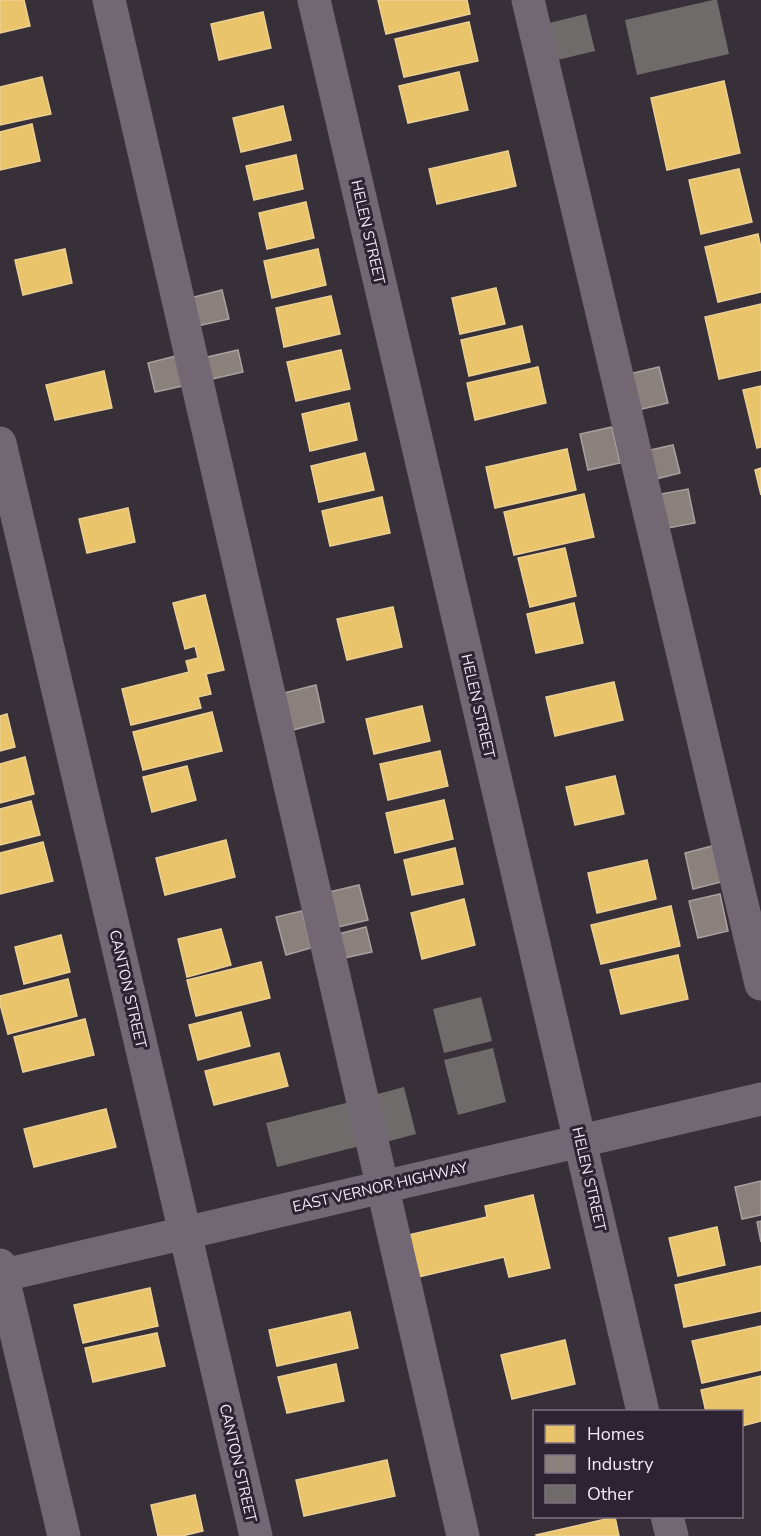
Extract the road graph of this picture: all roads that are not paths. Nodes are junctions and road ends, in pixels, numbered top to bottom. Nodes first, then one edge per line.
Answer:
1 (109, 0) edge
2 (314, 0) edge
3 (528, 0) edge
4 (0, 443) edge
5 (761, 984) edge
6 (761, 1099) edge
7 (580, 1141) junction
8 (381, 1187) junction
9 (184, 1233) junction
10 (1, 1272) edge
11 (643, 1410) edge
12 (668, 1518) edge
13 (64, 1536) edge
14 (256, 1536) edge
15 (463, 1536) edge
16 (672, 1536) edge

1 - 8 street
2 - 7 street, HELEN STREET
3 - 5 street
4 - 9 street, CANTON STREET
6 - 7 street, EAST VERNOR HIGHWAY
7 - 8 street, EAST VERNOR HIGHWAY
7 - 11 street, HELEN STREET
8 - 9 street, EAST VERNOR HIGHWAY
8 - 15 street
9 - 10 street, EAST VERNOR HIGHWAY
9 - 14 street, CANTON STREET
10 - 13 street
12 - 16 street

